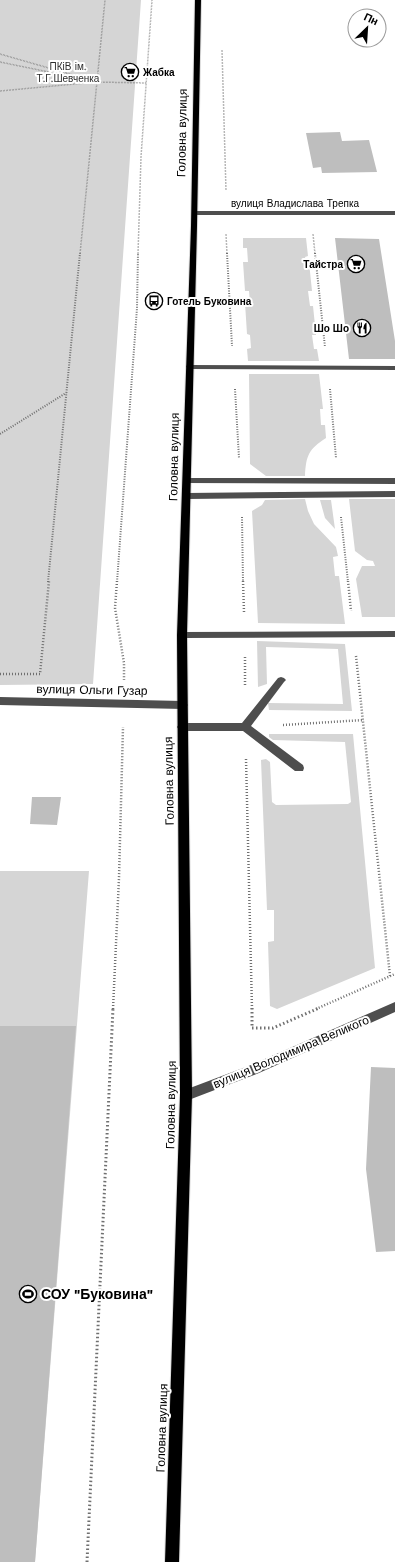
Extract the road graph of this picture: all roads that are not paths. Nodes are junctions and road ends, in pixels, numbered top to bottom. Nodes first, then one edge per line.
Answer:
1 (198, 0) edge
2 (195, 213) junction
3 (395, 213) edge
4 (190, 366) junction
5 (395, 368) edge
6 (395, 480) edge
7 (188, 481) junction
8 (395, 494) edge
9 (187, 496) junction
10 (395, 634) edge
11 (182, 635) junction
12 (281, 680) dead end
13 (0, 701) edge
14 (183, 706) junction
15 (182, 727) junction
16 (245, 727) junction
17 (299, 768) dead end
18 (395, 1007) edge
19 (186, 1095) junction
20 (172, 1562) edge

1 - 2 main road, Головна вулиця
2 - 3 street, вулиця Владислава Трепка
2 - 4 main road, Головна вулиця
4 - 5 street
4 - 7 main road, Головна вулиця
6 - 7 street
7 - 9 main road, Головна вулиця
8 - 9 street
9 - 11 main road, Головна вулиця
10 - 11 street
11 - 14 main road, Головна вулиця
12 - 16 street
13 - 14 street, вулиця Ольги Гузар
14 - 15 main road, Головна вулиця
15 - 16 street
15 - 19 main road, Головна вулиця
16 - 17 street
18 - 19 street, вулиця Володимира Великого
19 - 20 main road, Головна вулиця

